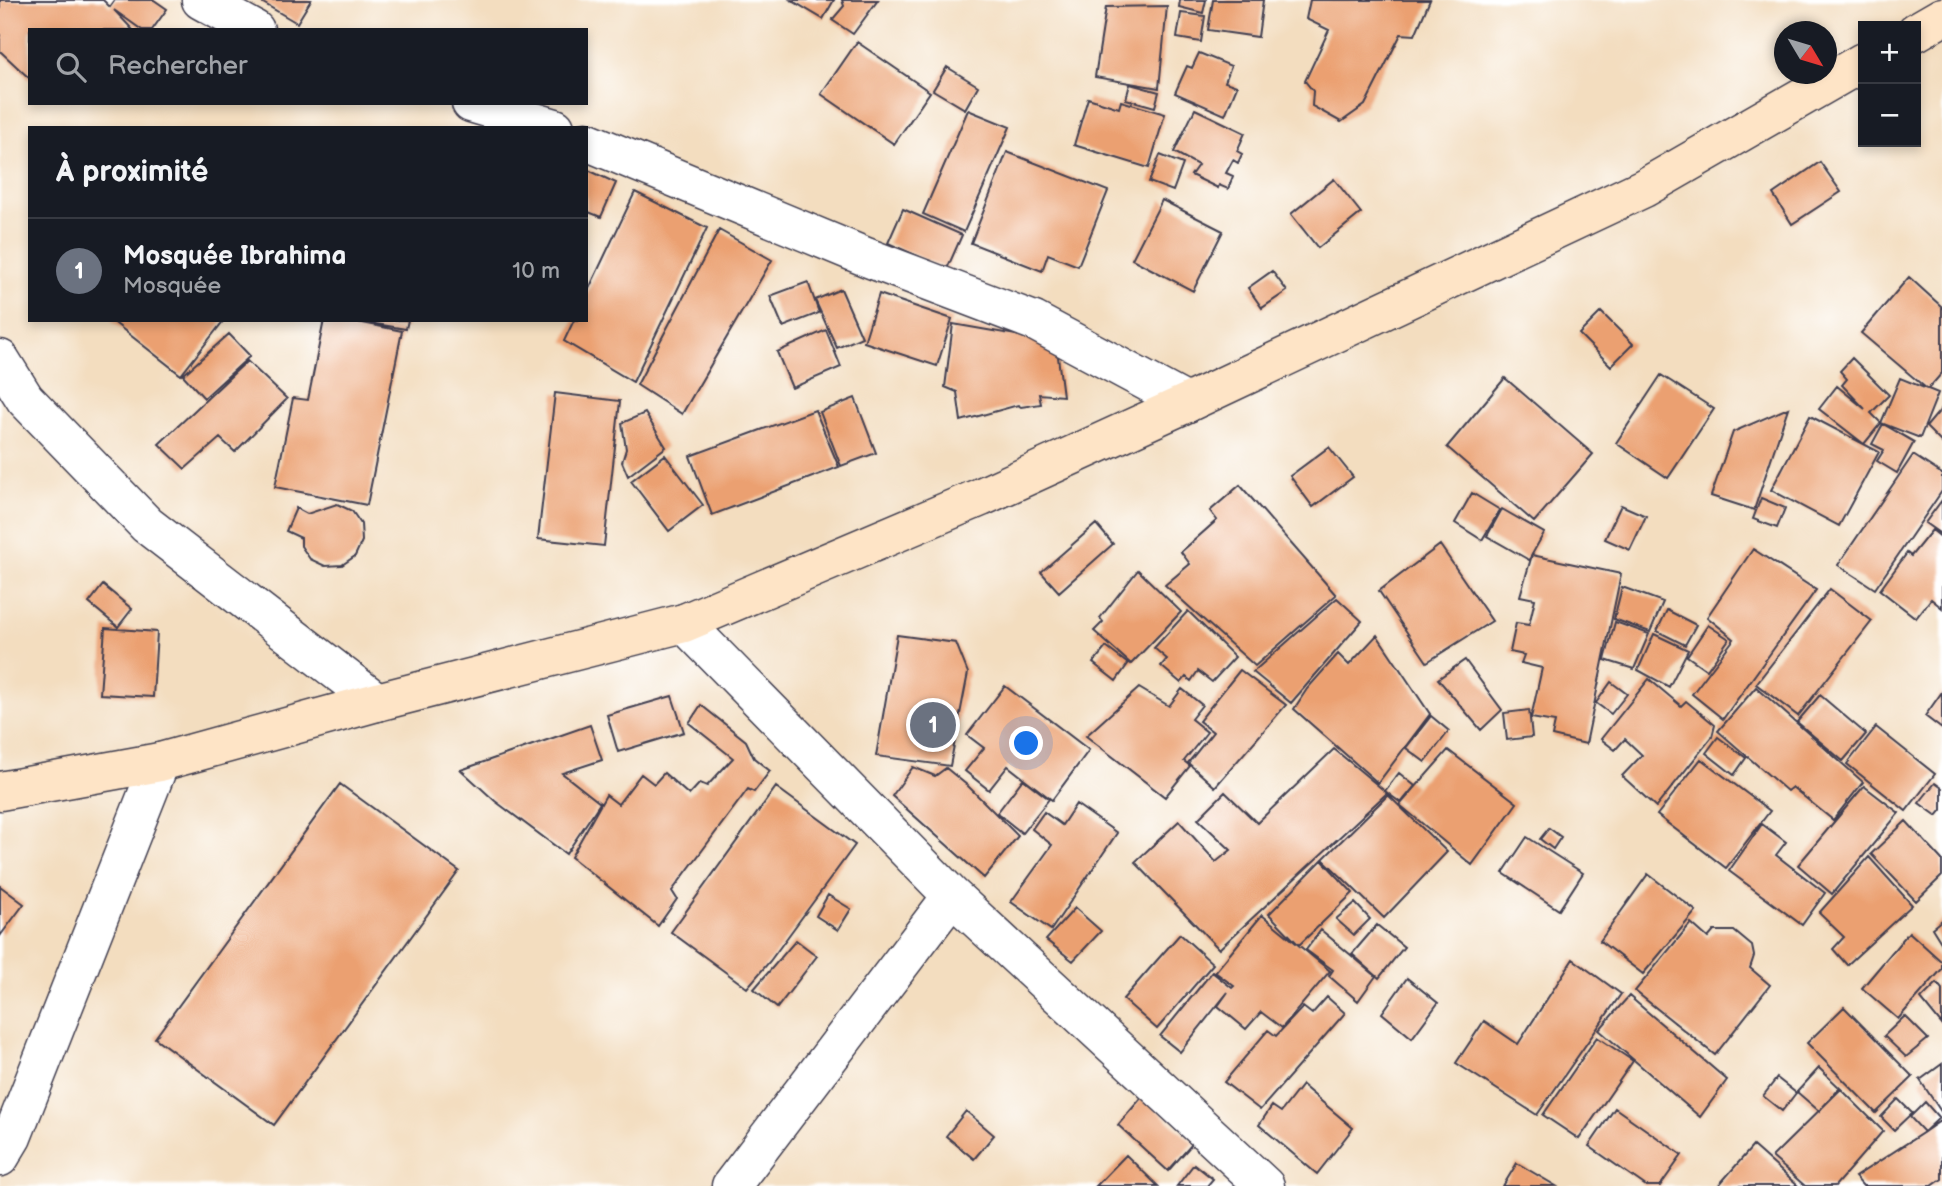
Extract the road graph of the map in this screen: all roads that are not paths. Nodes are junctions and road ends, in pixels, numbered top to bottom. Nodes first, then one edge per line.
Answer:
1 (201, 0) edge
2 (1942, 17) edge
3 (252, 28) edge
4 (1921, 29) edge
5 (1858, 65) edge
6 (478, 105) edge
7 (548, 126) edge
8 (588, 142) edge
9 (0, 359) edge
10 (1187, 403) junction
11 (684, 623) junction
12 (377, 702) junction
13 (160, 762) junction
14 (0, 791) edge
15 (953, 896) junction
16 (0, 1157) edge
17 (731, 1186) edge
18 (1265, 1186) edge

1 - 3 street
2 - 4 street
5 - 10 street
6 - 7 street
8 - 10 street
9 - 12 street
10 - 11 street
11 - 12 street
11 - 15 street
12 - 13 street
13 - 14 street
13 - 16 street
15 - 17 street
15 - 18 street

